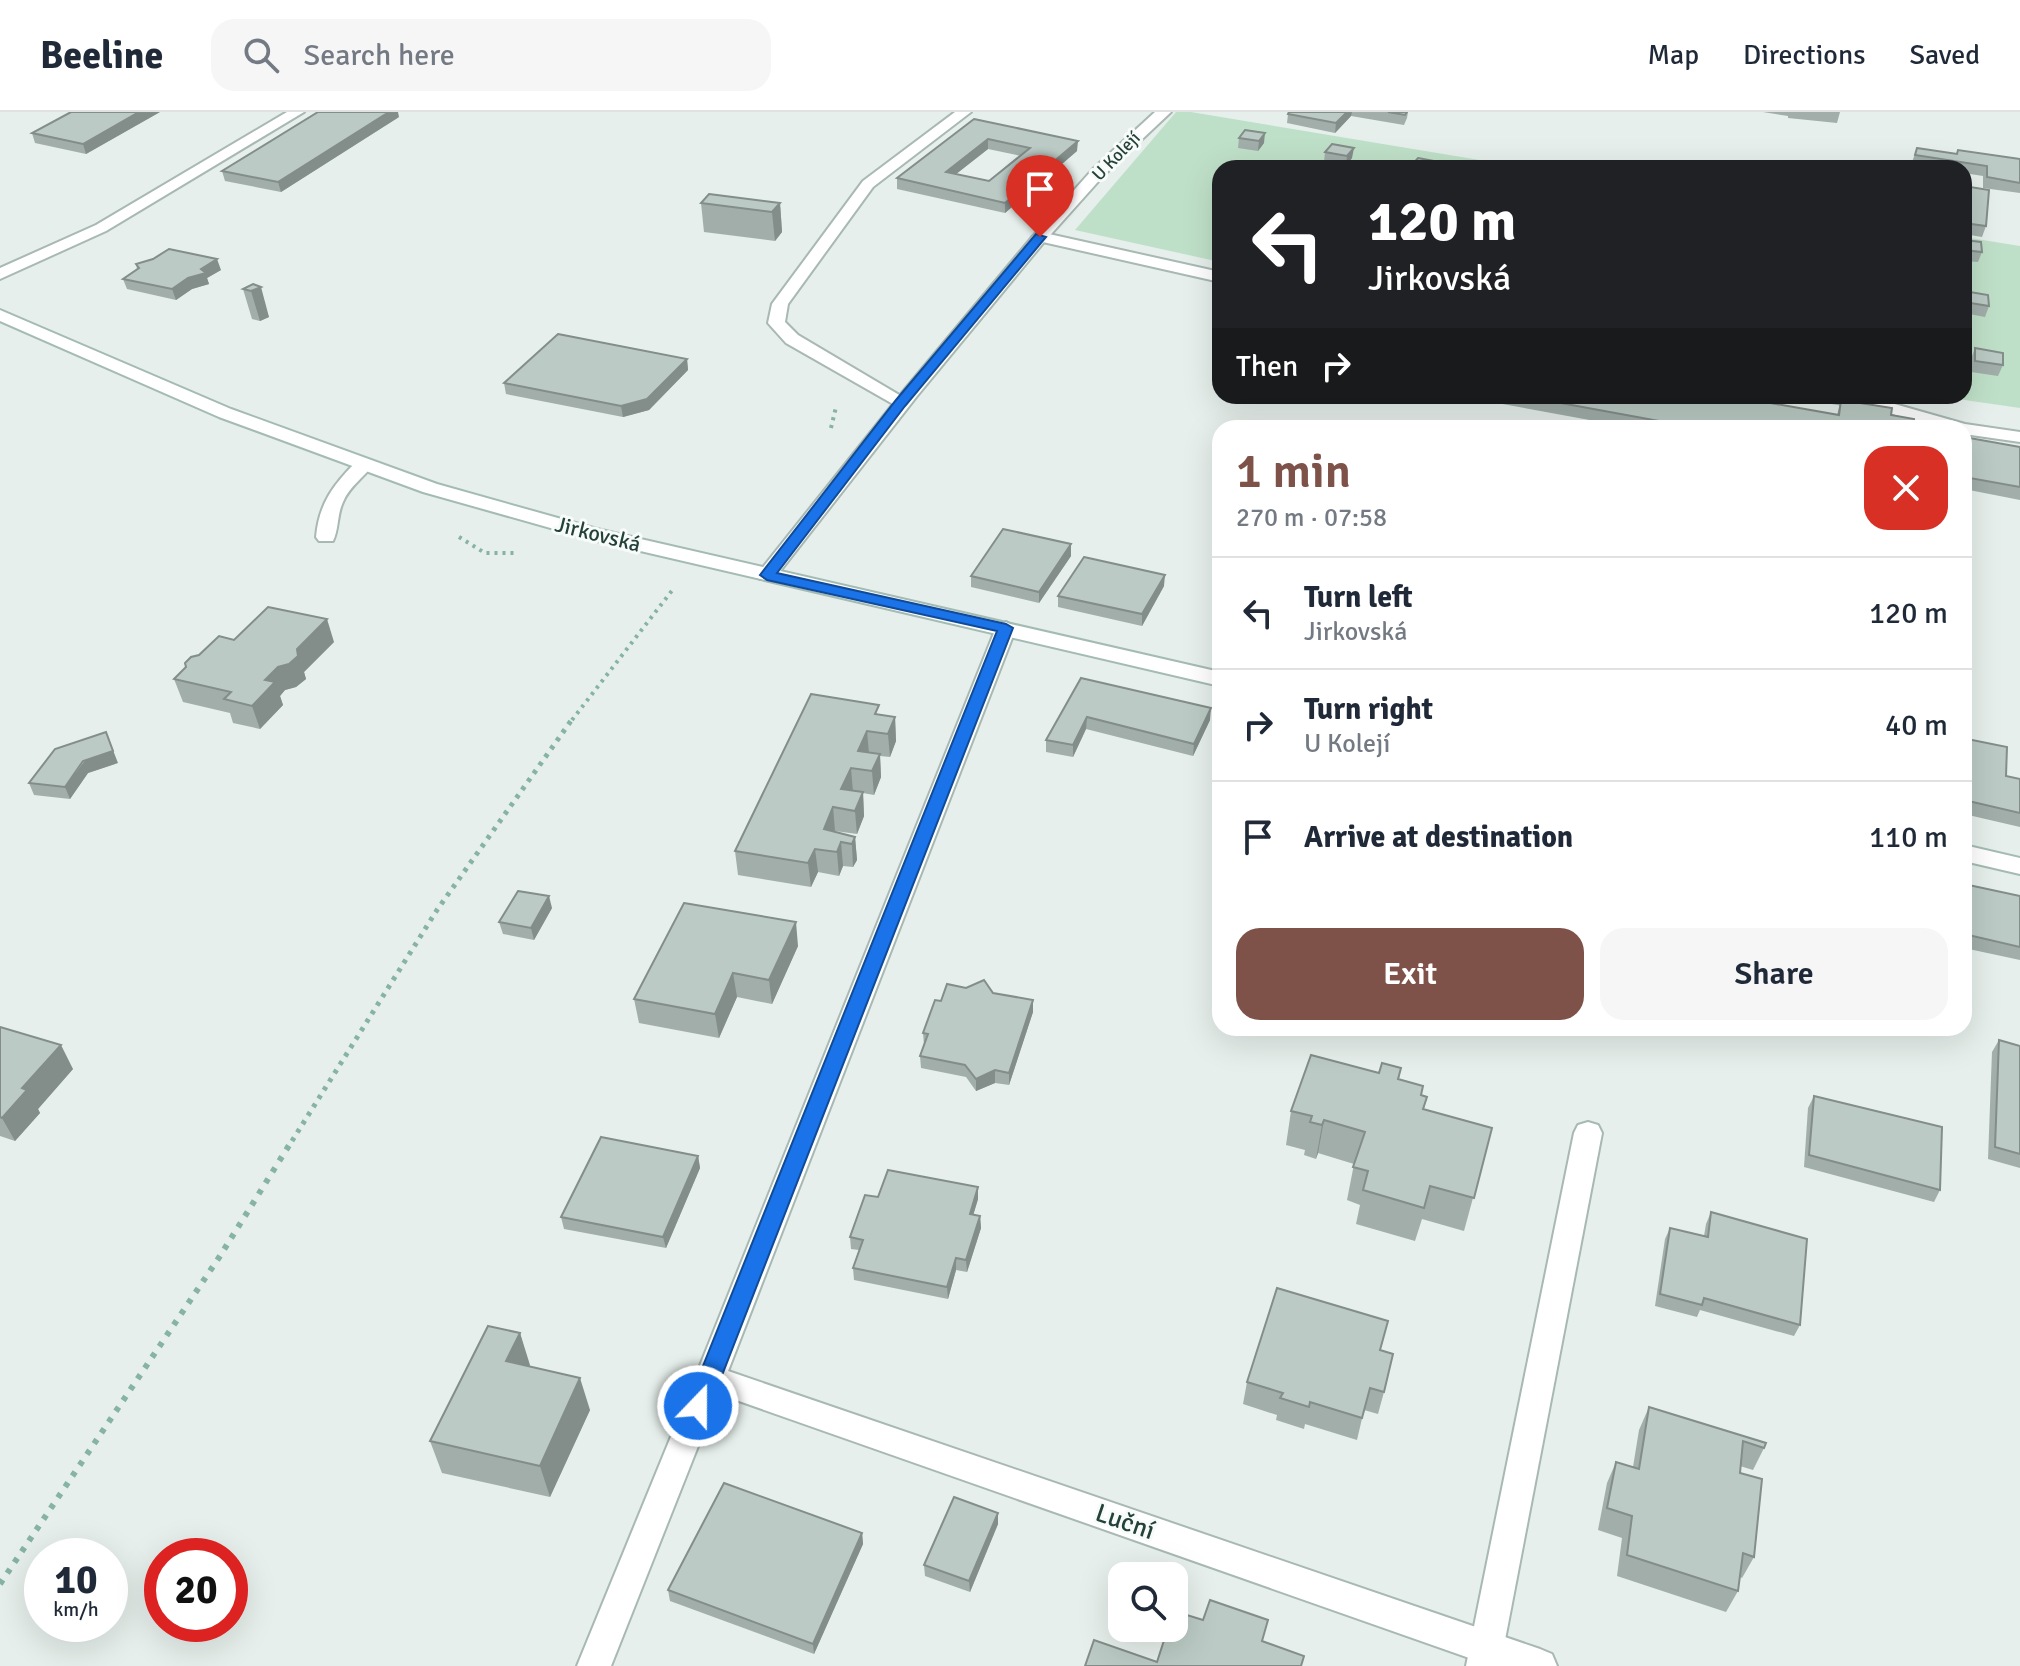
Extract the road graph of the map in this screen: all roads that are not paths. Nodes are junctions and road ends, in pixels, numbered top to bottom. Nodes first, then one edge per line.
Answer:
1 (297, 112) edge
2 (964, 112) edge
3 (1164, 112) edge
4 (1040, 237) junction
5 (0, 274) edge
6 (1212, 275) edge
7 (0, 315) edge
8 (900, 403) junction
9 (1873, 404) edge
10 (1934, 420) edge
11 (1972, 430) edge
12 (2020, 437) edge
13 (364, 465) junction
14 (326, 537) dead end
15 (767, 575) junction
16 (1006, 628) junction
17 (1212, 677) edge
18 (1972, 855) edge
19 (2020, 866) edge
20 (1588, 1133) dead end
21 (710, 1378) junction
22 (1485, 1657) edge
23 (594, 1666) edge
24 (1540, 1666) edge

1 - 5 street
2 - 8 street
3 - 4 street, U Kolejí
4 - 6 street
4 - 8 street, U Kolejí
7 - 13 street, Jirkovská
8 - 15 street, U Kolejí
9 - 10 street
11 - 12 street
13 - 14 street
13 - 15 street, Jirkovská
15 - 16 street, Jirkovská
16 - 17 street, Jirkovská
16 - 21 street
18 - 19 street
20 - 22 street
21 - 22 street, Luční
21 - 23 street
22 - 24 street, Luční

